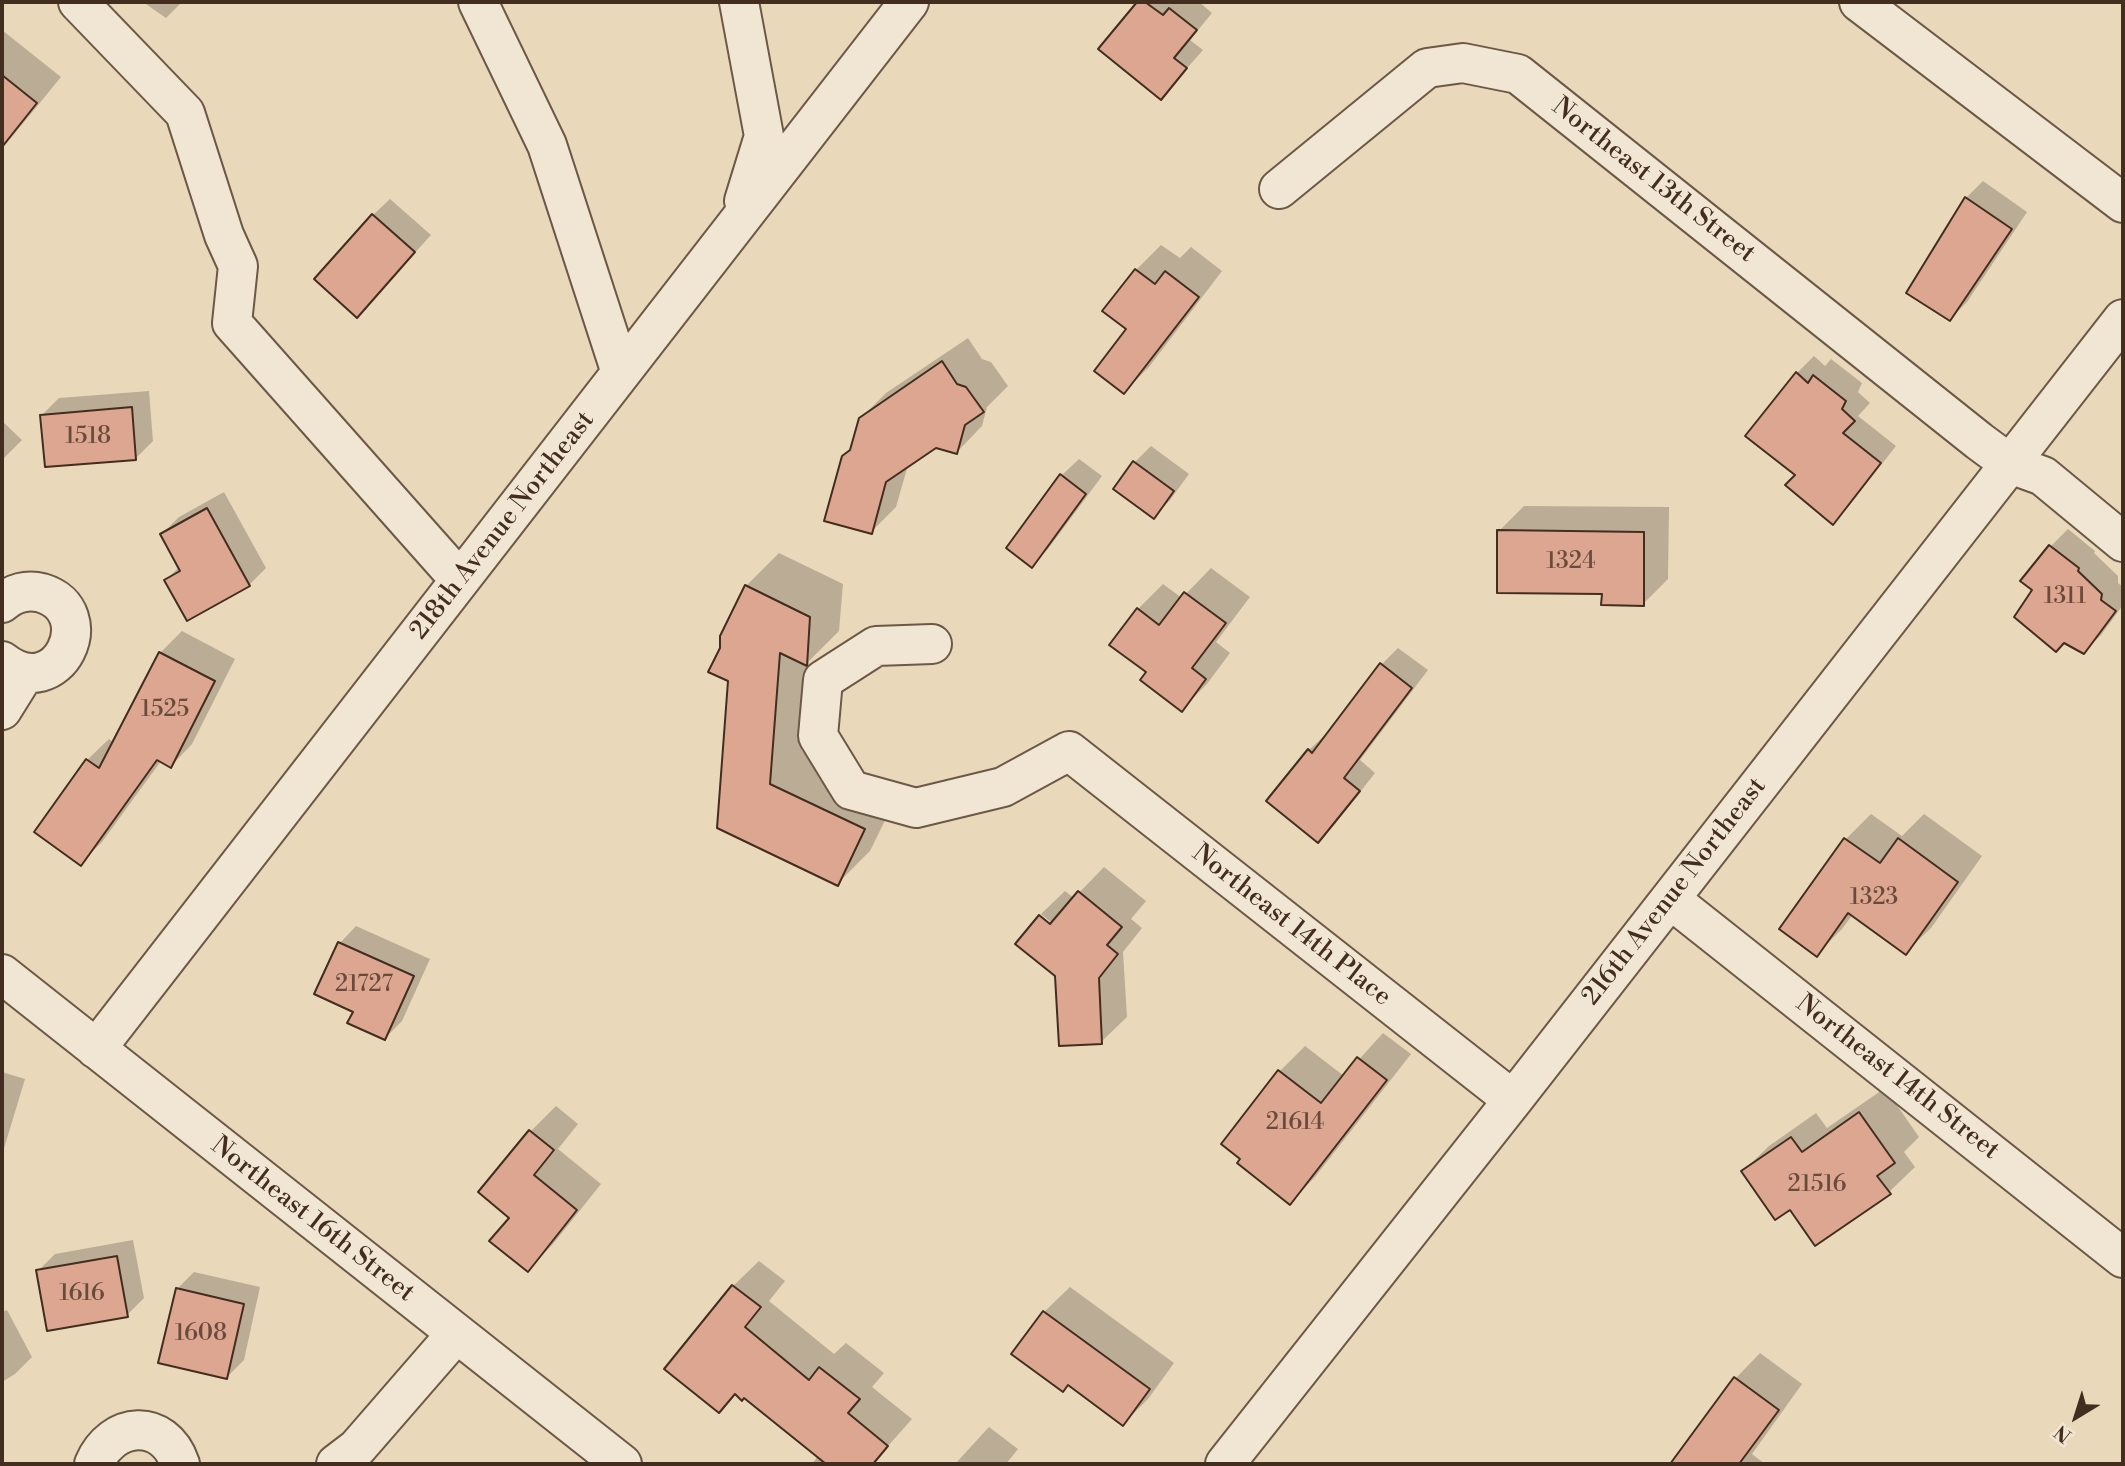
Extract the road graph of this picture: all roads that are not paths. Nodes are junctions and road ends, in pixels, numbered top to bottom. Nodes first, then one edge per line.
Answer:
1 (78, 2) edge
2 (478, 2) edge
3 (739, 2) edge
4 (909, 2) edge
5 (1859, 2) edge
6 (1279, 189) dead end
7 (2123, 203) edge
8 (737, 223) junction
9 (2123, 319) edge
10 (621, 373) junction
11 (2010, 464) junction
12 (2123, 542) edge
13 (460, 580) junction
14 (2, 603) edge
15 (932, 644) dead end
16 (13, 667) edge
17 (2, 710) edge
18 (1670, 899) junction
19 (2, 974) edge
20 (96, 1049) junction
21 (1513, 1100) junction
22 (2123, 1258) edge
23 (456, 1334) junction
24 (94, 1464) edge
25 (180, 1464) edge
26 (336, 1464) edge
27 (622, 1464) edge
28 (1225, 1464) edge

1 - 13 street
2 - 10 street
3 - 8 street
4 - 8 street, 218th Avenue Northeast
5 - 7 street
6 - 11 street, Northeast 13th Street
8 - 10 street, 218th Avenue Northeast
9 - 11 street, 216th Avenue Northeast
10 - 13 street, 218th Avenue Northeast
11 - 12 street, Northeast 13th Street
11 - 18 street, 216th Avenue Northeast
13 - 20 street, 218th Avenue Northeast
14 - 16 street
15 - 21 street, Northeast 14th Place
16 - 17 street
18 - 21 street, 216th Avenue Northeast
18 - 22 street, Northeast 14th Street
19 - 20 street, Northeast 16th Street
20 - 23 street, Northeast 16th Street
21 - 28 street, 216th Avenue Northeast
23 - 26 street
23 - 27 street, Northeast 16th Street
24 - 25 street

